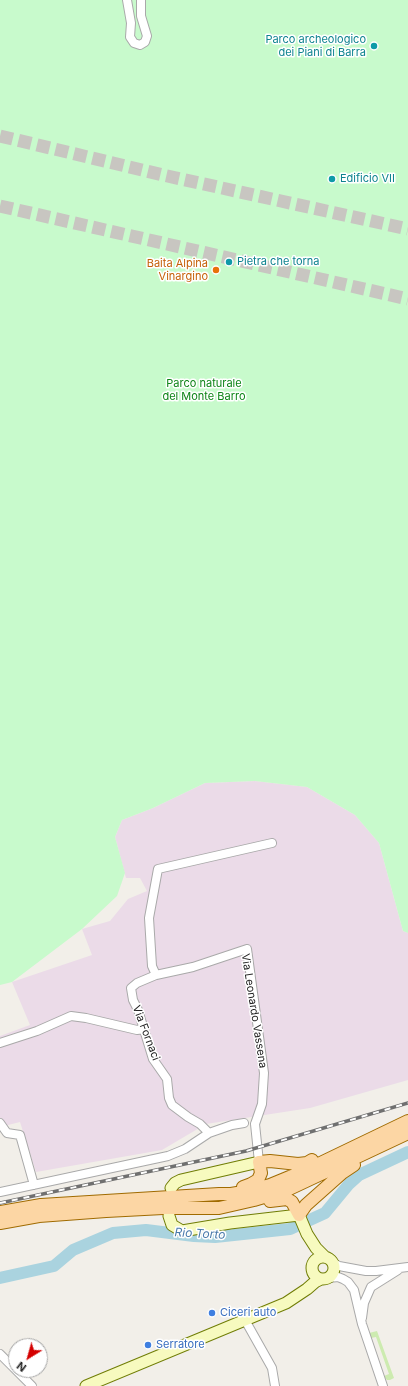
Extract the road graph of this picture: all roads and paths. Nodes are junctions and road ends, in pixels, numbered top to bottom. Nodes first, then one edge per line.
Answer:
1 (127, 0) edge
2 (141, 0) edge
3 (272, 843) dead end
4 (156, 975) junction
5 (144, 1029) junction
6 (0, 1043) edge
7 (408, 1121) edge
8 (0, 1122) edge
9 (255, 1124) junction
10 (209, 1133) junction
11 (408, 1133) edge
12 (375, 1142) junction
13 (260, 1162) junction
14 (34, 1185) junction
15 (171, 1188) dead end
16 (0, 1192) edge
17 (218, 1194) junction
18 (219, 1208) junction
19 (0, 1212) edge
20 (169, 1216) dead end
21 (300, 1217) junction
22 (0, 1223) edge
23 (307, 1234) junction
24 (328, 1260) junction
25 (312, 1267) junction
26 (404, 1268) edge
27 (366, 1271) junction
28 (325, 1279) junction
29 (372, 1286) junction
30 (352, 1288) junction
31 (299, 1295) junction
32 (245, 1320) junction
33 (362, 1324) junction
34 (0, 1354) edge
35 (32, 1386) edge
36 (86, 1386) edge
37 (275, 1386) edge
38 (383, 1386) edge

1 - 2 street
3 - 4 street
4 - 5 street, Via Fornaci
4 - 9 street, Via Leonardo Vassena
5 - 6 street
5 - 10 street, Via Fornaci
7 - 12 main road
8 - 14 street
9 - 10 street
9 - 13 street
10 - 14 street
11 - 12 main road
12 - 13 main road
12 - 17 main road
12 - 18 main road
12 - 21 main road
13 - 15 main road
13 - 17 main road
14 - 16 street
17 - 19 main road
18 - 21 main road
18 - 22 main road
20 - 21 main road
21 - 23 main road
23 - 24 main road
23 - 25 main road
24 - 25 main road
24 - 27 street
24 - 28 main road
25 - 28 main road
25 - 31 main road
26 - 27 street
26 - 29 street
27 - 29 street
28 - 30 street
28 - 31 main road
29 - 30 street
29 - 33 street
30 - 33 street
31 - 32 main road
32 - 36 main road
32 - 37 street
33 - 38 street
34 - 35 street

